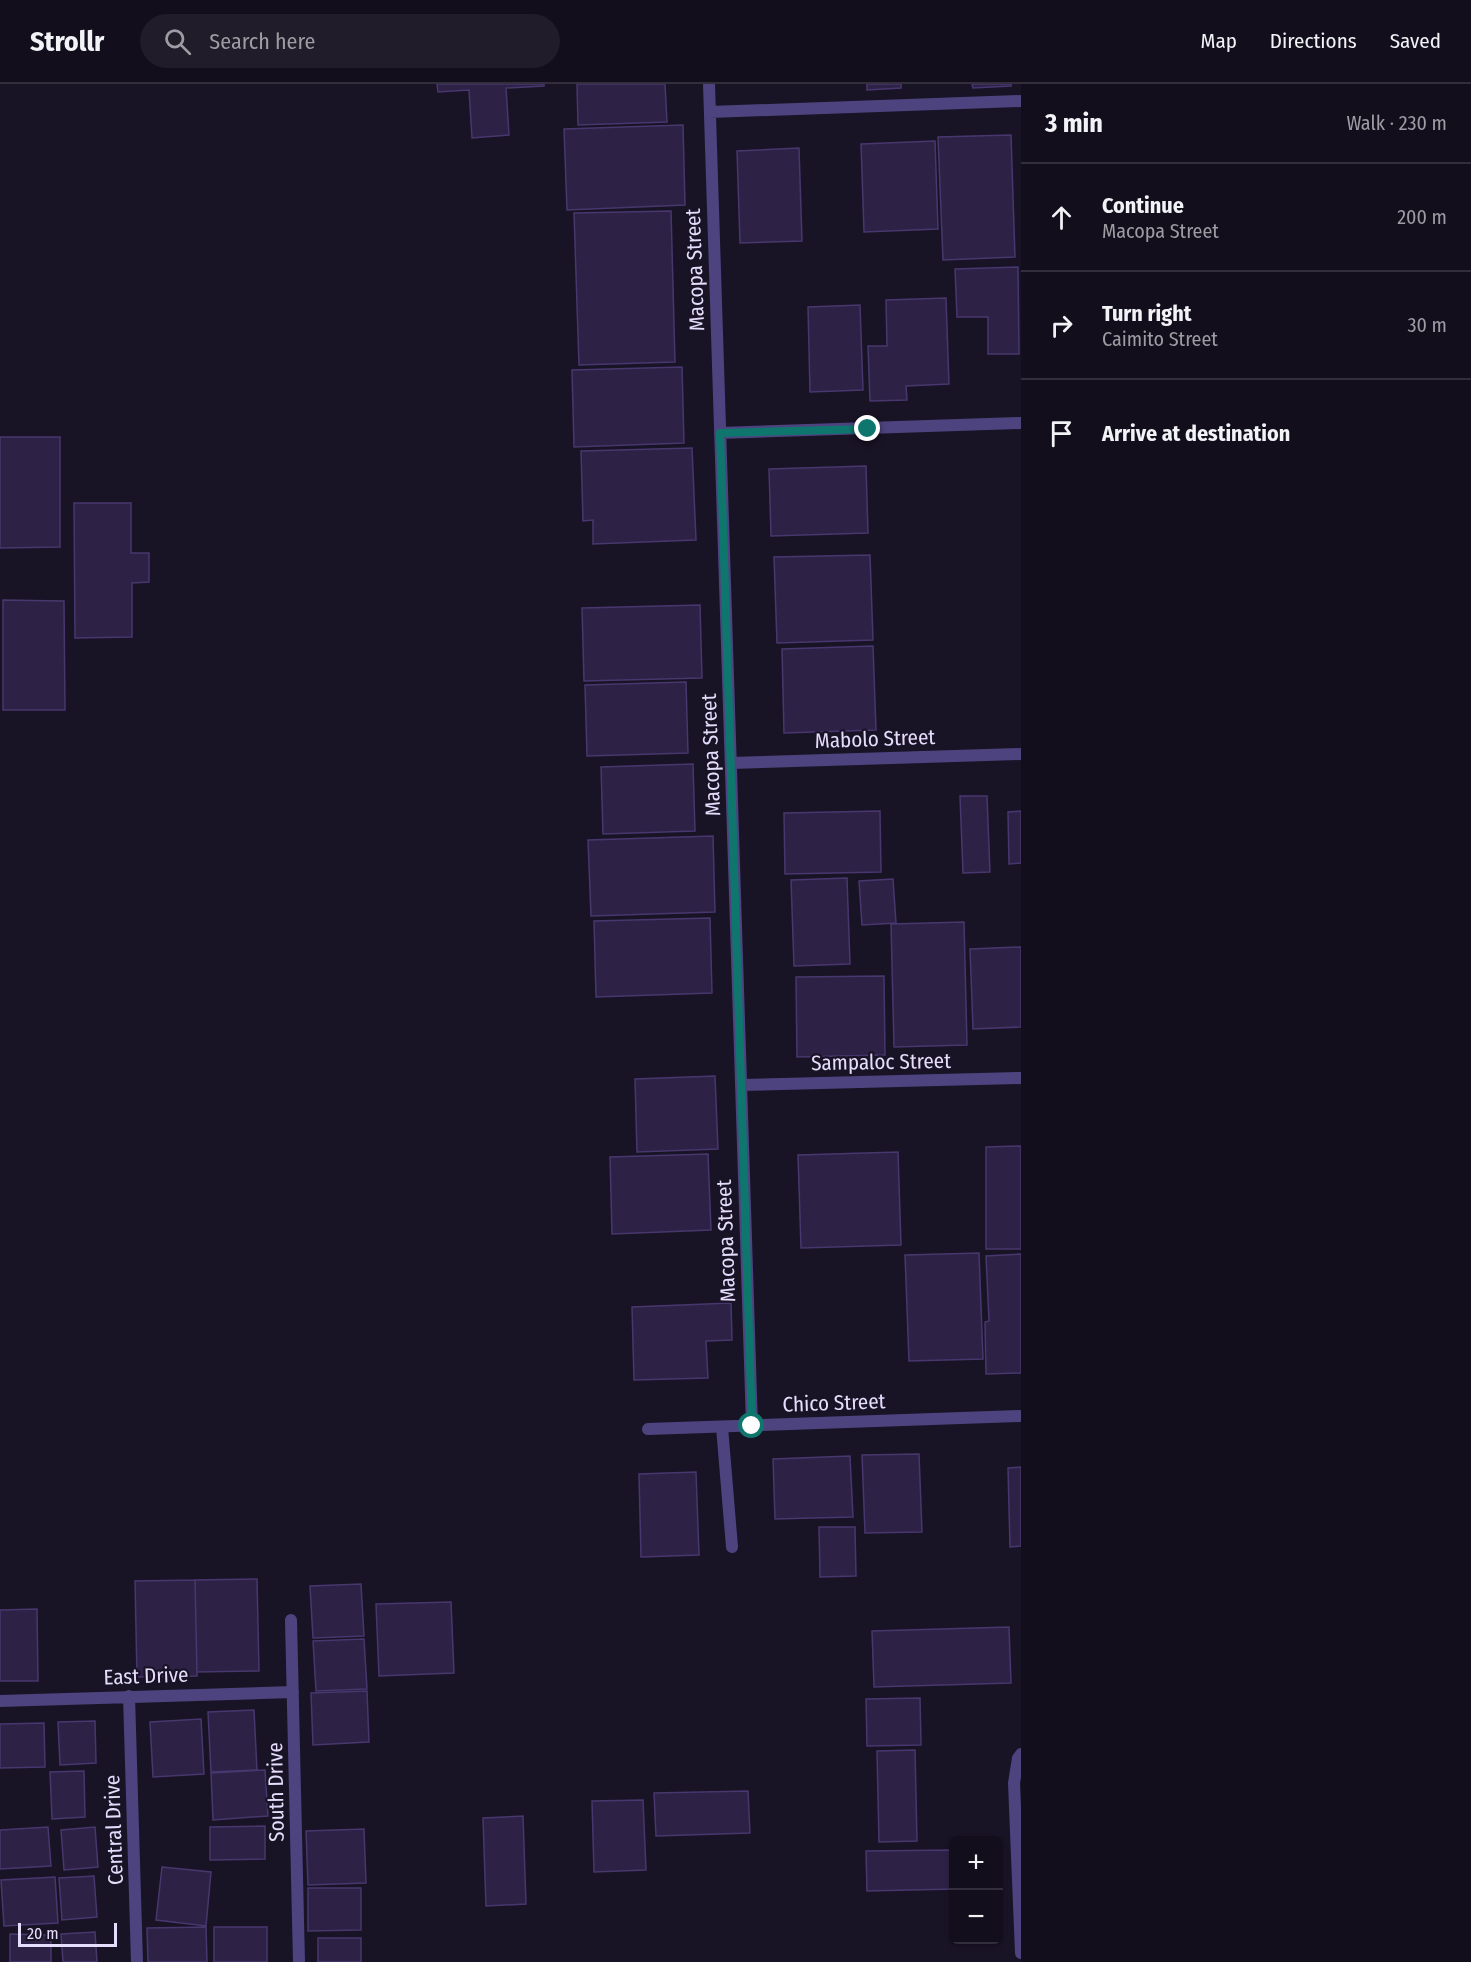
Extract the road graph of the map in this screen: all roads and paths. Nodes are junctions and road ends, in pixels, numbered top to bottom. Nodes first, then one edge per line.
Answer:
1 (709, 84) edge
2 (1021, 100) edge
3 (710, 112) junction
4 (1021, 423) edge
5 (720, 433) junction
6 (1021, 754) edge
7 (731, 763) junction
8 (1021, 1078) edge
9 (741, 1085) junction
10 (1021, 1416) edge
11 (752, 1426) junction
12 (722, 1427) junction
13 (648, 1429) dead end
14 (732, 1547) dead end
15 (291, 1620) dead end
16 (293, 1692) junction
17 (129, 1696) junction
18 (0, 1701) edge
19 (1021, 1754) edge
20 (1021, 1953) edge
21 (137, 1962) edge
22 (299, 1962) edge

1 - 3 street, Macopa Street
2 - 3 street
3 - 5 street, Macopa Street
4 - 5 street
5 - 7 street, Macopa Street
6 - 7 street, Mabolo Street
7 - 9 street, Macopa Street
8 - 9 street, Sampaloc Street
9 - 11 street, Macopa Street
10 - 11 street, Chico Street
11 - 12 street, Chico Street
12 - 13 street, Chico Street
12 - 14 street
15 - 16 street, South Drive
16 - 17 street, East Drive
16 - 22 street, South Drive
17 - 18 street, East Drive
17 - 21 street, Central Drive
19 - 20 street

